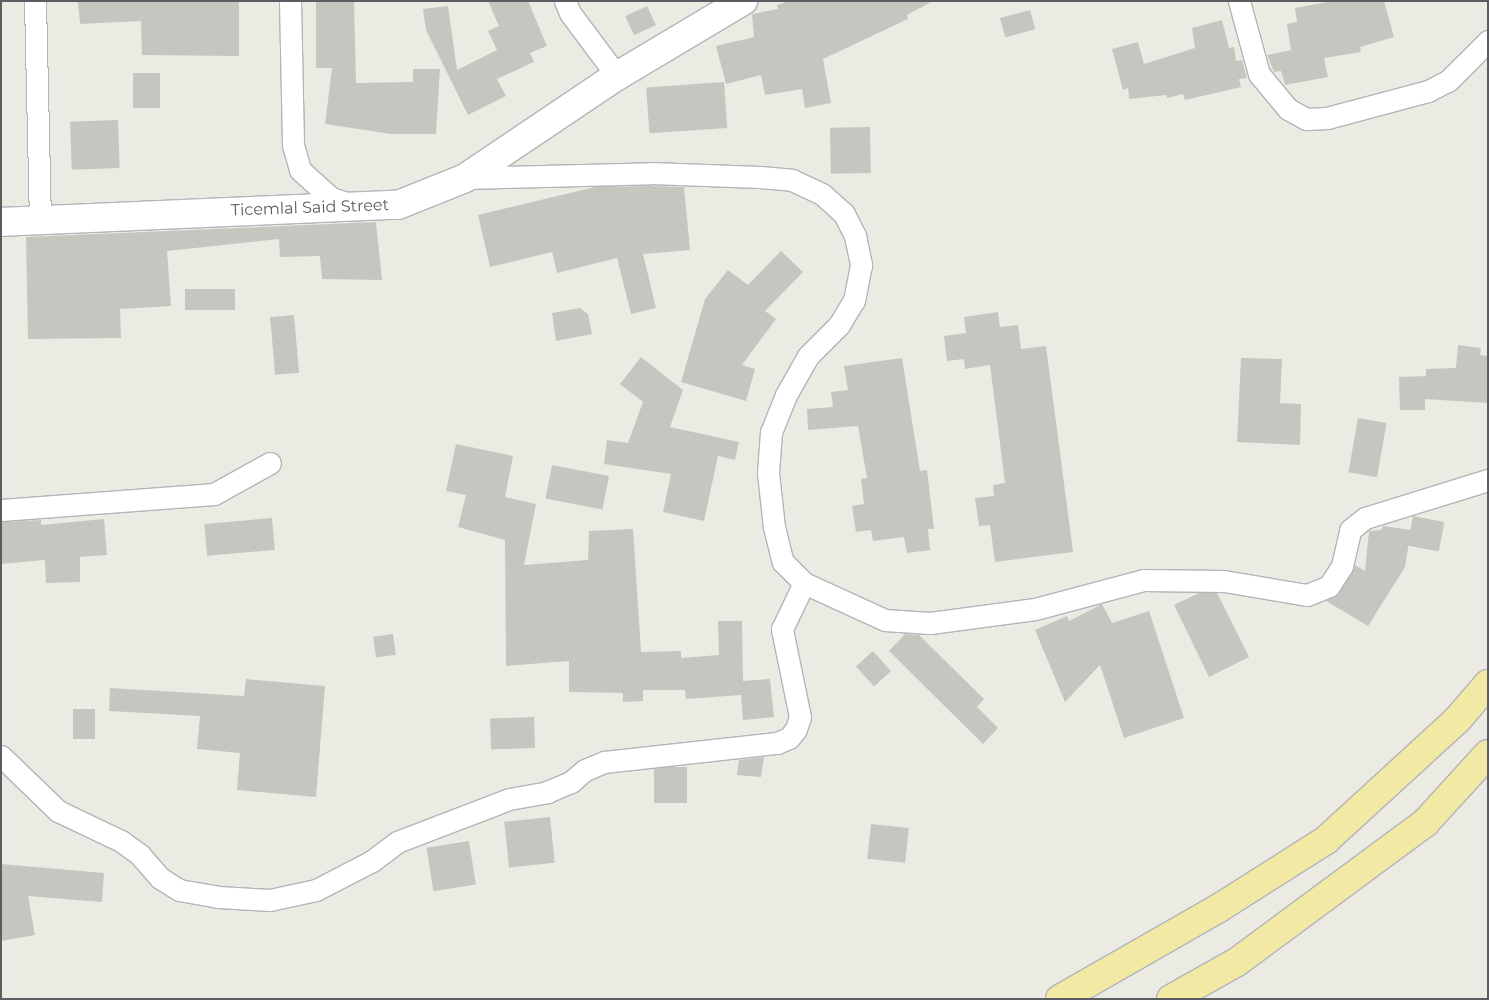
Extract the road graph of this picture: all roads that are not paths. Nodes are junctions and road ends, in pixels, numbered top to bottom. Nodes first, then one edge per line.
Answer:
1 (34, 1) edge
2 (290, 1) edge
3 (565, 1) edge
4 (743, 1) edge
5 (1239, 1) edge
6 (1488, 41) edge
7 (617, 76) junction
8 (465, 178) junction
9 (359, 207) junction
10 (40, 219) junction
11 (1, 222) edge
12 (270, 463) dead end
13 (1488, 480) edge
14 (1, 510) edge
15 (804, 583) junction
16 (1488, 684) edge
17 (1488, 754) edge
18 (1, 756) edge
19 (1060, 999) edge
20 (1171, 999) edge

1 - 10 street
2 - 9 street
3 - 7 street
4 - 7 main road, Ticemlal Said Street
5 - 6 street
7 - 8 main road, Ticemlal Said Street
8 - 9 main road, Ticemlal Said Street
8 - 15 street
9 - 10 main road, Ticemlal Said Street
10 - 11 main road, Ticemlal Said Street
12 - 14 street
13 - 15 street
15 - 18 street
16 - 19 highway
17 - 20 highway

